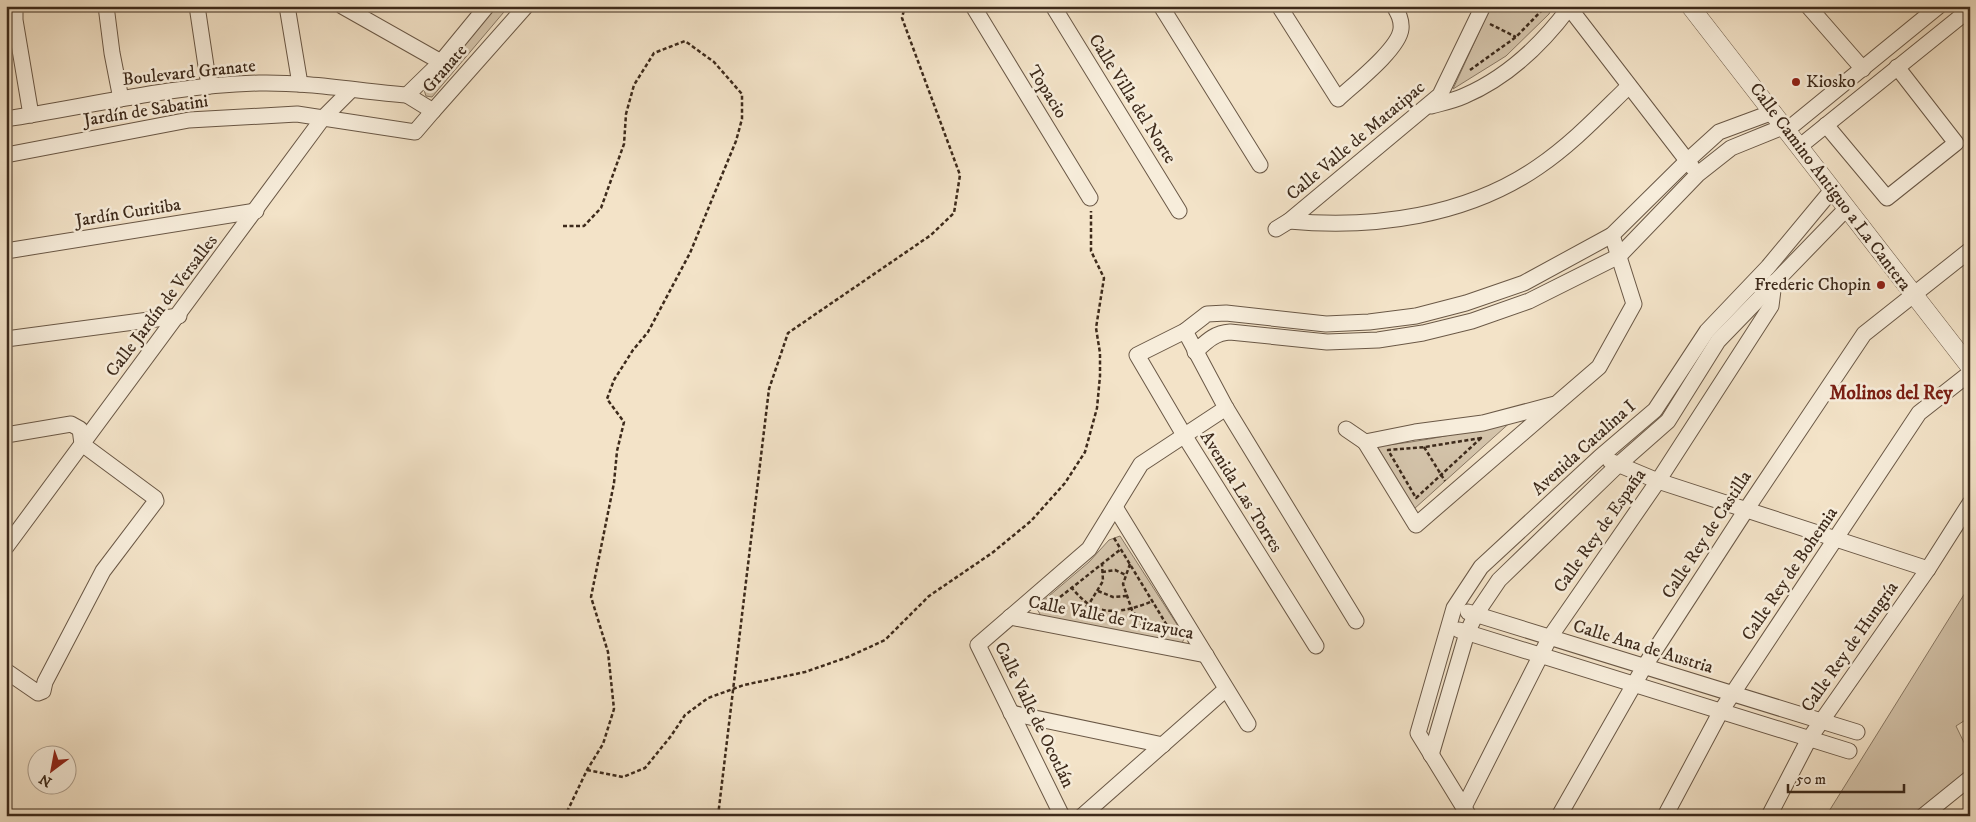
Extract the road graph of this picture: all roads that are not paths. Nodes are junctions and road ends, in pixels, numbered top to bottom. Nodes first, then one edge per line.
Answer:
1 (15, 6) edge
2 (106, 6) edge
3 (197, 6) edge
4 (287, 6) edge
5 (342, 6) edge
6 (487, 6) edge
7 (526, 6) edge
8 (973, 6) edge
9 (1053, 6) edge
10 (1161, 6) edge
11 (1279, 6) edge
12 (1394, 6) edge
13 (1484, 6) edge
14 (1690, 6) edge
15 (1808, 6) edge
16 (1939, 6) edge
17 (1569, 7) edge
18 (1968, 13) edge
19 (441, 62) junction
20 (1897, 67) junction
21 (1863, 69) junction
22 (300, 84) junction
23 (209, 86) junction
24 (1629, 86) junction
25 (351, 90) junction
26 (407, 95) junction
27 (122, 99) junction
28 (1429, 106) junction
29 (433, 111) junction
30 (1773, 112) junction
31 (31, 115) junction
32 (323, 118) junction
33 (6, 119) edge
34 (1826, 125) junction
35 (1786, 128) junction
36 (1799, 146) junction
37 (6, 155) edge
38 (1687, 161) junction
39 (1260, 165) dead end
40 (1698, 174) junction
41 (1832, 190) junction
42 (1090, 198) road end
43 (1846, 209) junction
44 (256, 211) junction
45 (1179, 211) dead end
46 (1290, 221) junction
47 (1276, 229) dead end
48 (1612, 235) junction
49 (1970, 250) edge
50 (6, 251) edge
51 (1619, 256) junction
52 (1768, 267) junction
53 (1774, 282) junction
54 (1912, 294) junction
55 (1466, 303) junction
56 (179, 316) junction
57 (1472, 321) junction
58 (1326, 324) junction
59 (1185, 330) junction
60 (6, 339) edge
61 (1327, 342) junction
62 (1195, 352) junction
63 (1970, 367) edge
64 (1970, 373) edge
65 (1555, 404) junction
66 (1226, 408) junction
67 (1346, 429) dead end
68 (6, 435) edge
69 (1184, 436) junction
70 (1365, 442) junction
71 (82, 444) junction
72 (1600, 457) junction
73 (1618, 465) junction
74 (1658, 481) junction
75 (1970, 503) edge
76 (1115, 507) junction
77 (1746, 510) junction
78 (12, 530) edge
79 (1837, 538) junction
80 (6, 547) edge
81 (1928, 569) junction
82 (1454, 608) junction
83 (1476, 614) junction
84 (1010, 617) junction
85 (1356, 621) dead end
86 (1448, 627) junction
87 (1468, 633) junction
88 (1550, 637) junction
89 (1316, 646) dead end
90 (1206, 655) junction
91 (1540, 655) junction
92 (1644, 667) junction
93 (6, 671) edge
94 (1633, 684) junction
95 (1226, 689) junction
96 (1733, 694) junction
97 (1721, 711) junction
98 (1011, 713) junction
99 (1821, 722) junction
100 (1248, 724) dead end
101 (1857, 732) dead end
102 (1809, 739) junction
103 (1163, 745) junction
104 (1849, 751) dead end
105 (1431, 755) junction
106 (1970, 778) edge
107 (1466, 811) edge
108 (1062, 816) edge
109 (1082, 816) edge
110 (1559, 816) edge
111 (1665, 816) edge
112 (1769, 816) edge
113 (1924, 816) edge

1 - 31 street
2 - 27 street
3 - 23 street
4 - 22 street
5 - 19 street
6 - 19 street, Granate
7 - 29 street, Granate
8 - 42 street, Topacio
9 - 45 street, Calle Villa del Norte
10 - 39 street
11 - 12 street
13 - 28 street, Calle Valle de Matatipac
14 - 30 street, Calle Camino Antiguo a La Cantera
15 - 21 street
16 - 21 street
17 - 24 street
17 - 28 street
18 - 20 street
19 - 26 street, Granate
20 - 34 street
20 - 34 street
21 - 35 street
22 - 23 street, Boulevard Granate
22 - 25 street, Boulevard Granate
23 - 27 street, Boulevard Granate
24 - 38 street
24 - 46 street, Calle Valle de Matatipac
25 - 26 street, Boulevard Granate
25 - 32 street, Calle Jardín de Versalles
26 - 29 street, Granate
27 - 31 street, Boulevard Granate
28 - 46 street, Calle Valle de Matatipac
29 - 32 street, Jardín de Sabatini
30 - 35 street, Calle Camino Antiguo a La Cantera
30 - 38 street
31 - 33 street, Boulevard Granate
32 - 37 street, Jardín de Sabatini
32 - 44 street, Calle Jardín de Versalles
34 - 36 street
35 - 36 street, Calle Camino Antiguo a La Cantera
35 - 40 street
36 - 41 street, Calle Camino Antiguo a La Cantera
38 - 40 street
38 - 48 street
40 - 51 street
41 - 43 street, Calle Camino Antiguo a La Cantera
41 - 52 street, Avenida Catalina I
43 - 53 street, Avenida Catalina I
43 - 54 street, Calle Camino Antiguo a La Cantera
44 - 50 street, Jardín Curitiba
44 - 56 street, Calle Jardín de Versalles
46 - 47 street, Calle Valle de Matatipac
48 - 51 street
48 - 55 street
49 - 54 street, Calle Rey de Castilla
51 - 57 street
51 - 65 street
52 - 53 street
52 - 72 street, Avenida Catalina I
53 - 73 street, Avenida Catalina I
53 - 74 street, Calle Rey de España
54 - 63 street, Calle Camino Antiguo a La Cantera
54 - 77 street, Calle Rey de Castilla
55 - 57 street
55 - 58 street
56 - 60 street
56 - 71 street, Calle Jardín de Versalles
57 - 61 street
58 - 59 street
58 - 61 street
59 - 62 street, Avenida Las Torres
59 - 69 street, Avenida Las Torres
61 - 62 street
62 - 66 street, Avenida Las Torres
64 - 79 street, Calle Rey de Bohemia
65 - 70 street
65 - 70 street
66 - 69 street, Calle Valle de Ocotlán
66 - 85 street, Avenida Las Torres
67 - 70 street
68 - 71 street
69 - 76 street, Calle Valle de Ocotlán
69 - 89 street, Avenida Las Torres
71 - 78 street, Calle Jardín de Versalles
71 - 93 street
72 - 73 street
72 - 82 street, Avenida Catalina I
73 - 74 street
73 - 83 street, Avenida Catalina I
74 - 77 street
74 - 88 street, Calle Rey de España
75 - 81 street, Calle Rey de Hungría
76 - 84 street, Calle Valle de Ocotlán
76 - 90 street
77 - 79 street
77 - 92 street, Calle Rey de Castilla
78 - 80 street, Calle Jardín de Versalles
79 - 81 street
79 - 96 street, Calle Rey de Bohemia
81 - 99 street, Calle Rey de Hungría
82 - 83 street, Calle Ana de Austria
82 - 86 street, Avenida Catalina I
83 - 87 street, Avenida Catalina I
83 - 88 street, Calle Ana de Austria
84 - 90 street, Calle Valle de Tizayuca
84 - 98 street, Calle Valle de Ocotlán
86 - 87 street
86 - 105 street, Avenida Catalina I
87 - 91 street
87 - 105 street, Avenida Catalina I
88 - 91 street, Calle Rey de España
88 - 92 street, Calle Ana de Austria
90 - 95 street
91 - 94 street
91 - 107 street, Calle Rey de España
92 - 94 street, Calle Rey de Castilla
92 - 96 street, Calle Ana de Austria
94 - 97 street
94 - 110 street, Calle Rey de Castilla
95 - 100 street
95 - 103 street
96 - 97 street, Calle Rey de Bohemia
96 - 99 street, Calle Ana de Austria
97 - 102 street
97 - 111 street, Calle Rey de Bohemia
98 - 103 street
98 - 108 street, Calle Valle de Ocotlán
99 - 101 street, Calle Ana de Austria
99 - 102 street, Calle Rey de Hungría
102 - 104 street
102 - 112 street, Calle Rey de Hungría
103 - 109 street
105 - 107 street, Avenida Catalina I
106 - 113 street

